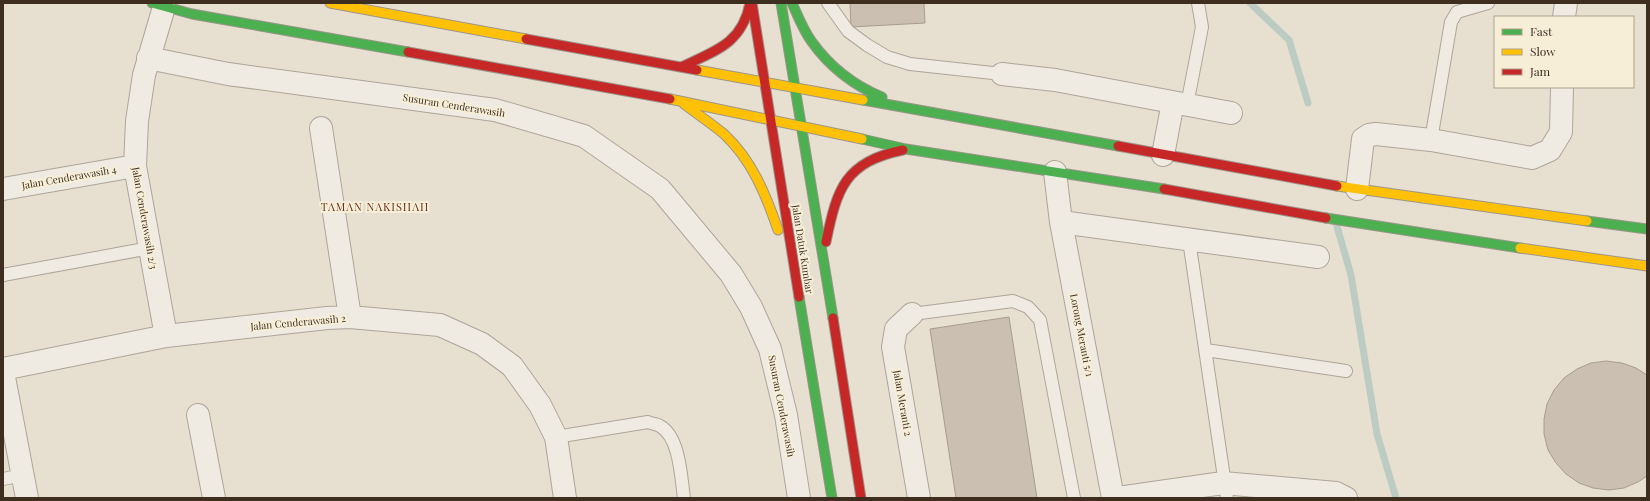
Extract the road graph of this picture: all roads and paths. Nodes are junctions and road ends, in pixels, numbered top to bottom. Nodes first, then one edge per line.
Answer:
1 (330, 3) edge
2 (751, 3) edge
3 (782, 3) edge
4 (792, 3) edge
5 (828, 3) edge
6 (1198, 3) edge
7 (1488, 3) edge
8 (1566, 3) edge
9 (158, 5) edge
10 (1564, 16) edge
11 (148, 58) junction
12 (681, 67) junction
13 (1002, 74) joint
14 (765, 83) junction
15 (796, 88) junction
16 (1562, 88) edge
17 (678, 100) junction
18 (1180, 104) junction
19 (912, 108) junction
20 (1231, 113) dead end
21 (771, 120) junction
22 (802, 127) junction
23 (321, 128) dead end
24 (1431, 140) junction
25 (906, 149) junction
26 (1163, 155) junction
27 (135, 166) junction
28 (1055, 172) junction
29 (3, 189) edge
30 (1357, 189) junction
31 (1061, 222) junction
32 (1647, 229) edge
33 (1189, 240) junction
34 (150, 248) junction
35 (824, 256) junction
36 (1318, 257) dead end
37 (1647, 266) edge
38 (3, 275) edge
39 (797, 284) junction
40 (912, 314) joint
41 (350, 317) junction
42 (166, 336) junction
43 (1206, 350) junction
44 (3, 371) edge
45 (1346, 371) dead end
46 (198, 415) dead end
47 (556, 437) junction
48 (13, 477) edge
49 (1225, 491) edge
50 (27, 498) edge
51 (214, 498) edge
52 (565, 498) edge
53 (684, 498) edge
54 (799, 498) edge
55 (832, 498) edge
56 (861, 498) edge
57 (919, 498) edge
58 (1074, 498) edge
59 (1113, 498) edge
60 (1118, 498) edge
61 (1346, 498) edge

1 - 12 main road
2 - 12 main road
2 - 14 main road, Jalan Datuk Kumbar
3 - 15 main road, Jalan Datuk Kumbar
4 - 19 main road
5 - 13 lane
6 - 18 lane
7 - 24 lane
8 - 10 street
9 - 11 street, Jalan Cenderawasih 2/3
9 - 17 main road
11 - 27 street, Jalan Cenderawasih 2/3
11 - 54 street, Susuran Cenderawasih
12 - 14 main road
13 - 18 street
14 - 15 main road
14 - 21 main road, Jalan Datuk Kumbar
15 - 19 main road
15 - 22 main road, Jalan Datuk Kumbar
16 - 24 street
17 - 21 main road
17 - 39 main road
18 - 20 street
18 - 26 street
19 - 26 main road
21 - 22 main road
21 - 39 main road, Jalan Datuk Kumbar
22 - 25 main road
22 - 35 main road, Jalan Datuk Kumbar
23 - 41 street
24 - 30 street
25 - 28 main road
25 - 35 main road
26 - 30 main road
27 - 29 street, Jalan Cenderawasih 4
27 - 34 street, Jalan Cenderawasih 2/3
28 - 31 street, Lorong Meranti 5/1
28 - 37 main road
30 - 32 main road
31 - 33 street
31 - 59 street, Lorong Meranti 5/1
33 - 36 street
33 - 43 lane
34 - 38 lane
34 - 42 street, Jalan Cenderawasih 2/3
35 - 56 main road, Jalan Datuk Kumbar
39 - 55 main road, Jalan Datuk Kumbar
40 - 57 street, Jalan Meranti 2
40 - 58 lane
41 - 42 street, Jalan Cenderawasih 2
41 - 47 street, Jalan Cenderawasih 2
42 - 44 street, Jalan Cenderawasih 2
43 - 45 lane
43 - 49 lane
44 - 48 street
46 - 51 street
47 - 52 street, Jalan Cenderawasih 2
47 - 53 lane
48 - 50 street
49 - 60 street
49 - 61 street

